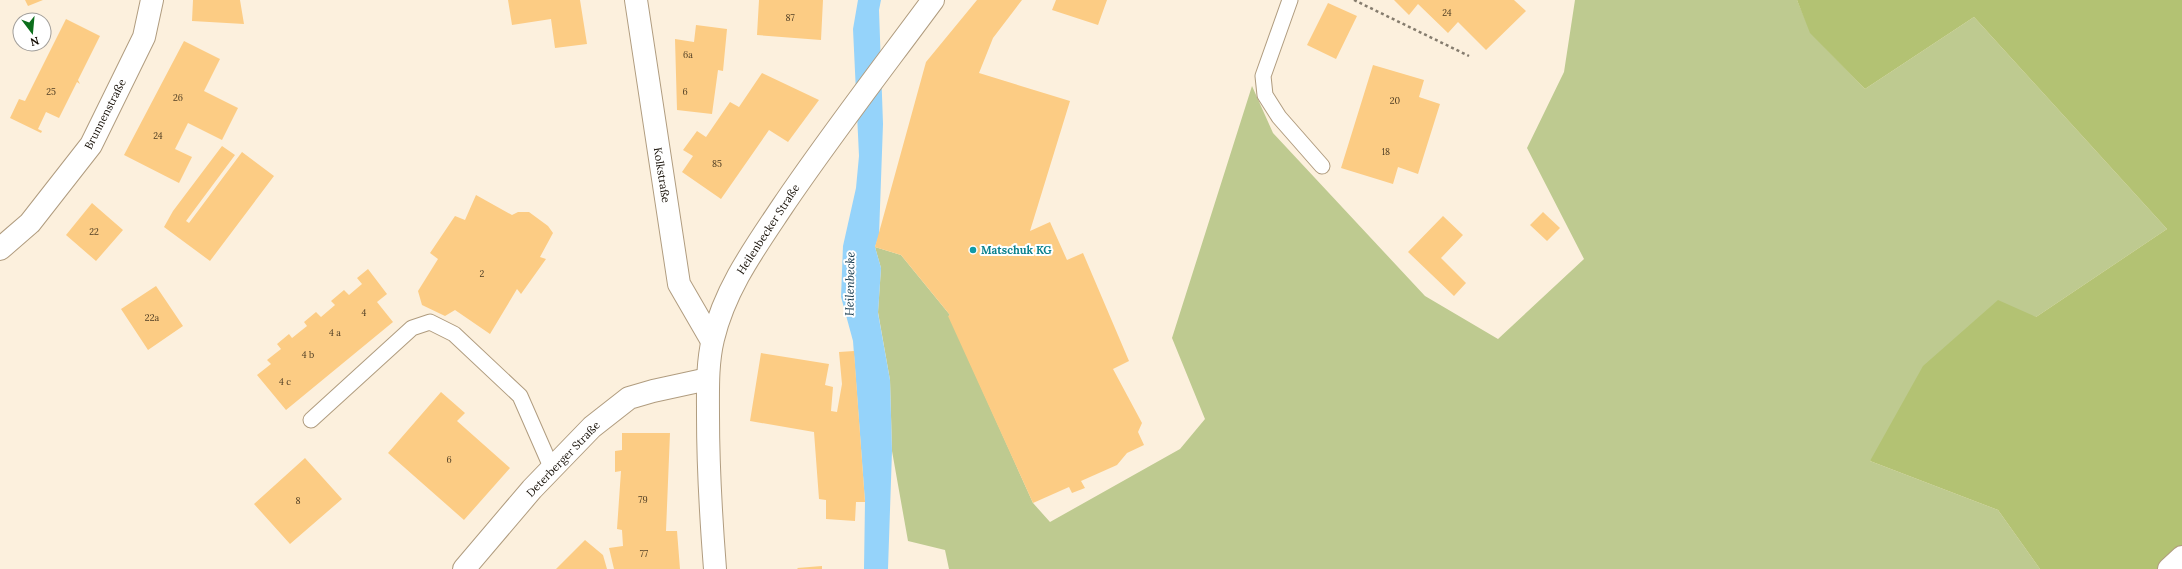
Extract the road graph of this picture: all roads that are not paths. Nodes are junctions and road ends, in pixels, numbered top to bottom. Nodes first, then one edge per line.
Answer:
1 (152, 0) edge
2 (636, 0) edge
3 (932, 0) edge
4 (1290, 0) edge
5 (1322, 166) dead end
6 (0, 249) edge
7 (712, 341) junction
8 (708, 379) junction
9 (311, 420) dead end
10 (552, 469) junction
11 (2182, 558) edge
12 (464, 569) edge
13 (715, 569) edge
14 (2169, 569) edge

1 - 6 street, Brunnenstraße
2 - 7 street, Kolkstraße
3 - 7 street, Heilenbecker Straße
4 - 5 lane
7 - 8 street, Heilenbecker Straße
8 - 10 street, Deterberger Straße
8 - 13 street, Heilenbecker Straße
9 - 10 lane
10 - 12 street, Deterberger Straße
11 - 14 street

